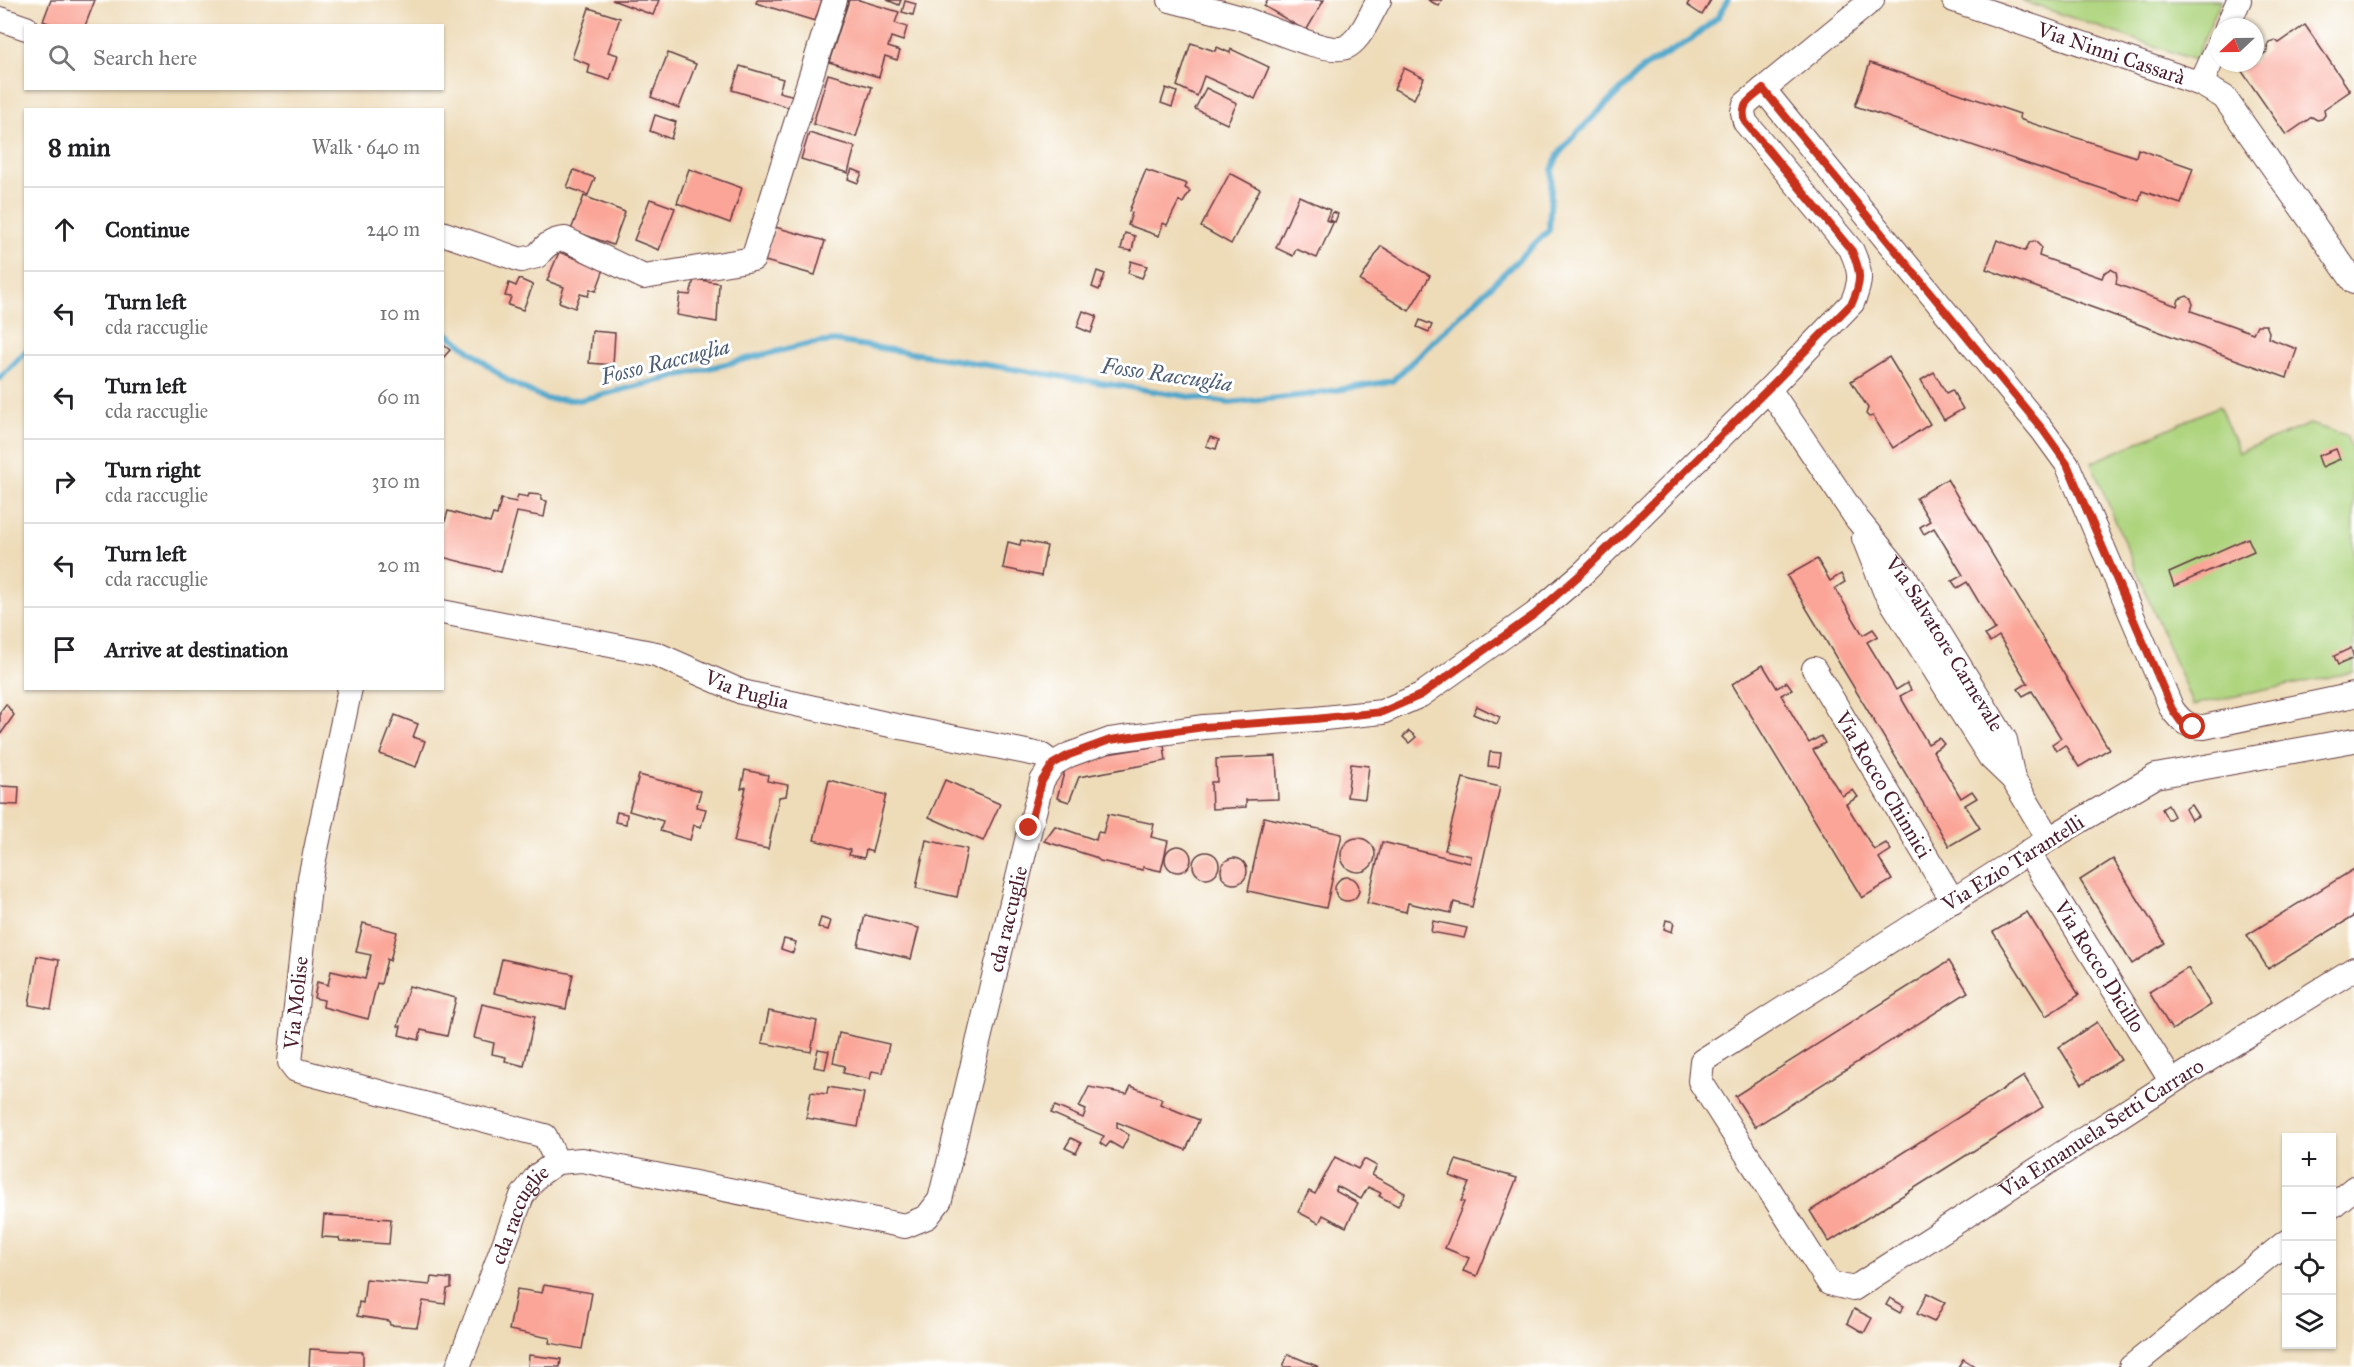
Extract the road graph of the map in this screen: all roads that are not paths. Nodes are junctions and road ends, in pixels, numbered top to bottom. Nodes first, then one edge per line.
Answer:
1 (835, 0) edge
2 (1170, 0) edge
3 (1379, 0) edge
4 (1872, 0) edge
5 (1954, 0) edge
6 (2239, 0) edge
7 (2231, 18) edge
8 (0, 19) edge
9 (24, 27) edge
10 (2210, 64) edge
11 (2201, 84) junction
12 (1763, 89) junction
13 (444, 234) edge
14 (2354, 282) edge
15 (1768, 389) junction
16 (444, 612) edge
17 (1814, 669) dead end
18 (350, 690) edge
19 (2354, 695) edge
20 (2354, 740) edge
21 (1053, 764) junction
22 (2049, 839) junction
23 (2028, 852) junction
24 (1953, 901) junction
25 (2354, 969) edge
26 (2172, 1082) junction
27 (557, 1162) junction
28 (2354, 1188) edge
29 (2336, 1202) edge
30 (2282, 1245) edge
31 (1853, 1289) joint
32 (458, 1367) edge
33 (2131, 1367) edge

1 - 13 street
2 - 3 street
4 - 12 street
5 - 11 street, Via Ninni Cassarà
6 - 7 street
8 - 9 street
10 - 11 street
11 - 14 street, Via Ninni Cassarà
12 - 15 street
12 - 19 street
15 - 21 street
15 - 22 street, Via Salvatore Carnevale
16 - 21 street, Via Puglia
17 - 24 street, Via Rocco Chinnici
18 - 27 street, Via Molise
20 - 22 street, Via Ezio Tarantelli
21 - 27 street, cda raccuglie
22 - 23 street, Via Ezio Tarantelli
23 - 24 street, Via Ezio Tarantelli
23 - 26 street, Via Rocco Dicillo
24 - 31 street, Via Ezio Tarantelli
25 - 26 street, Via Emanuela Setti Carraro
26 - 31 street, Via Emanuela Setti Carraro
27 - 32 street, cda raccuglie
28 - 29 street
30 - 33 street

